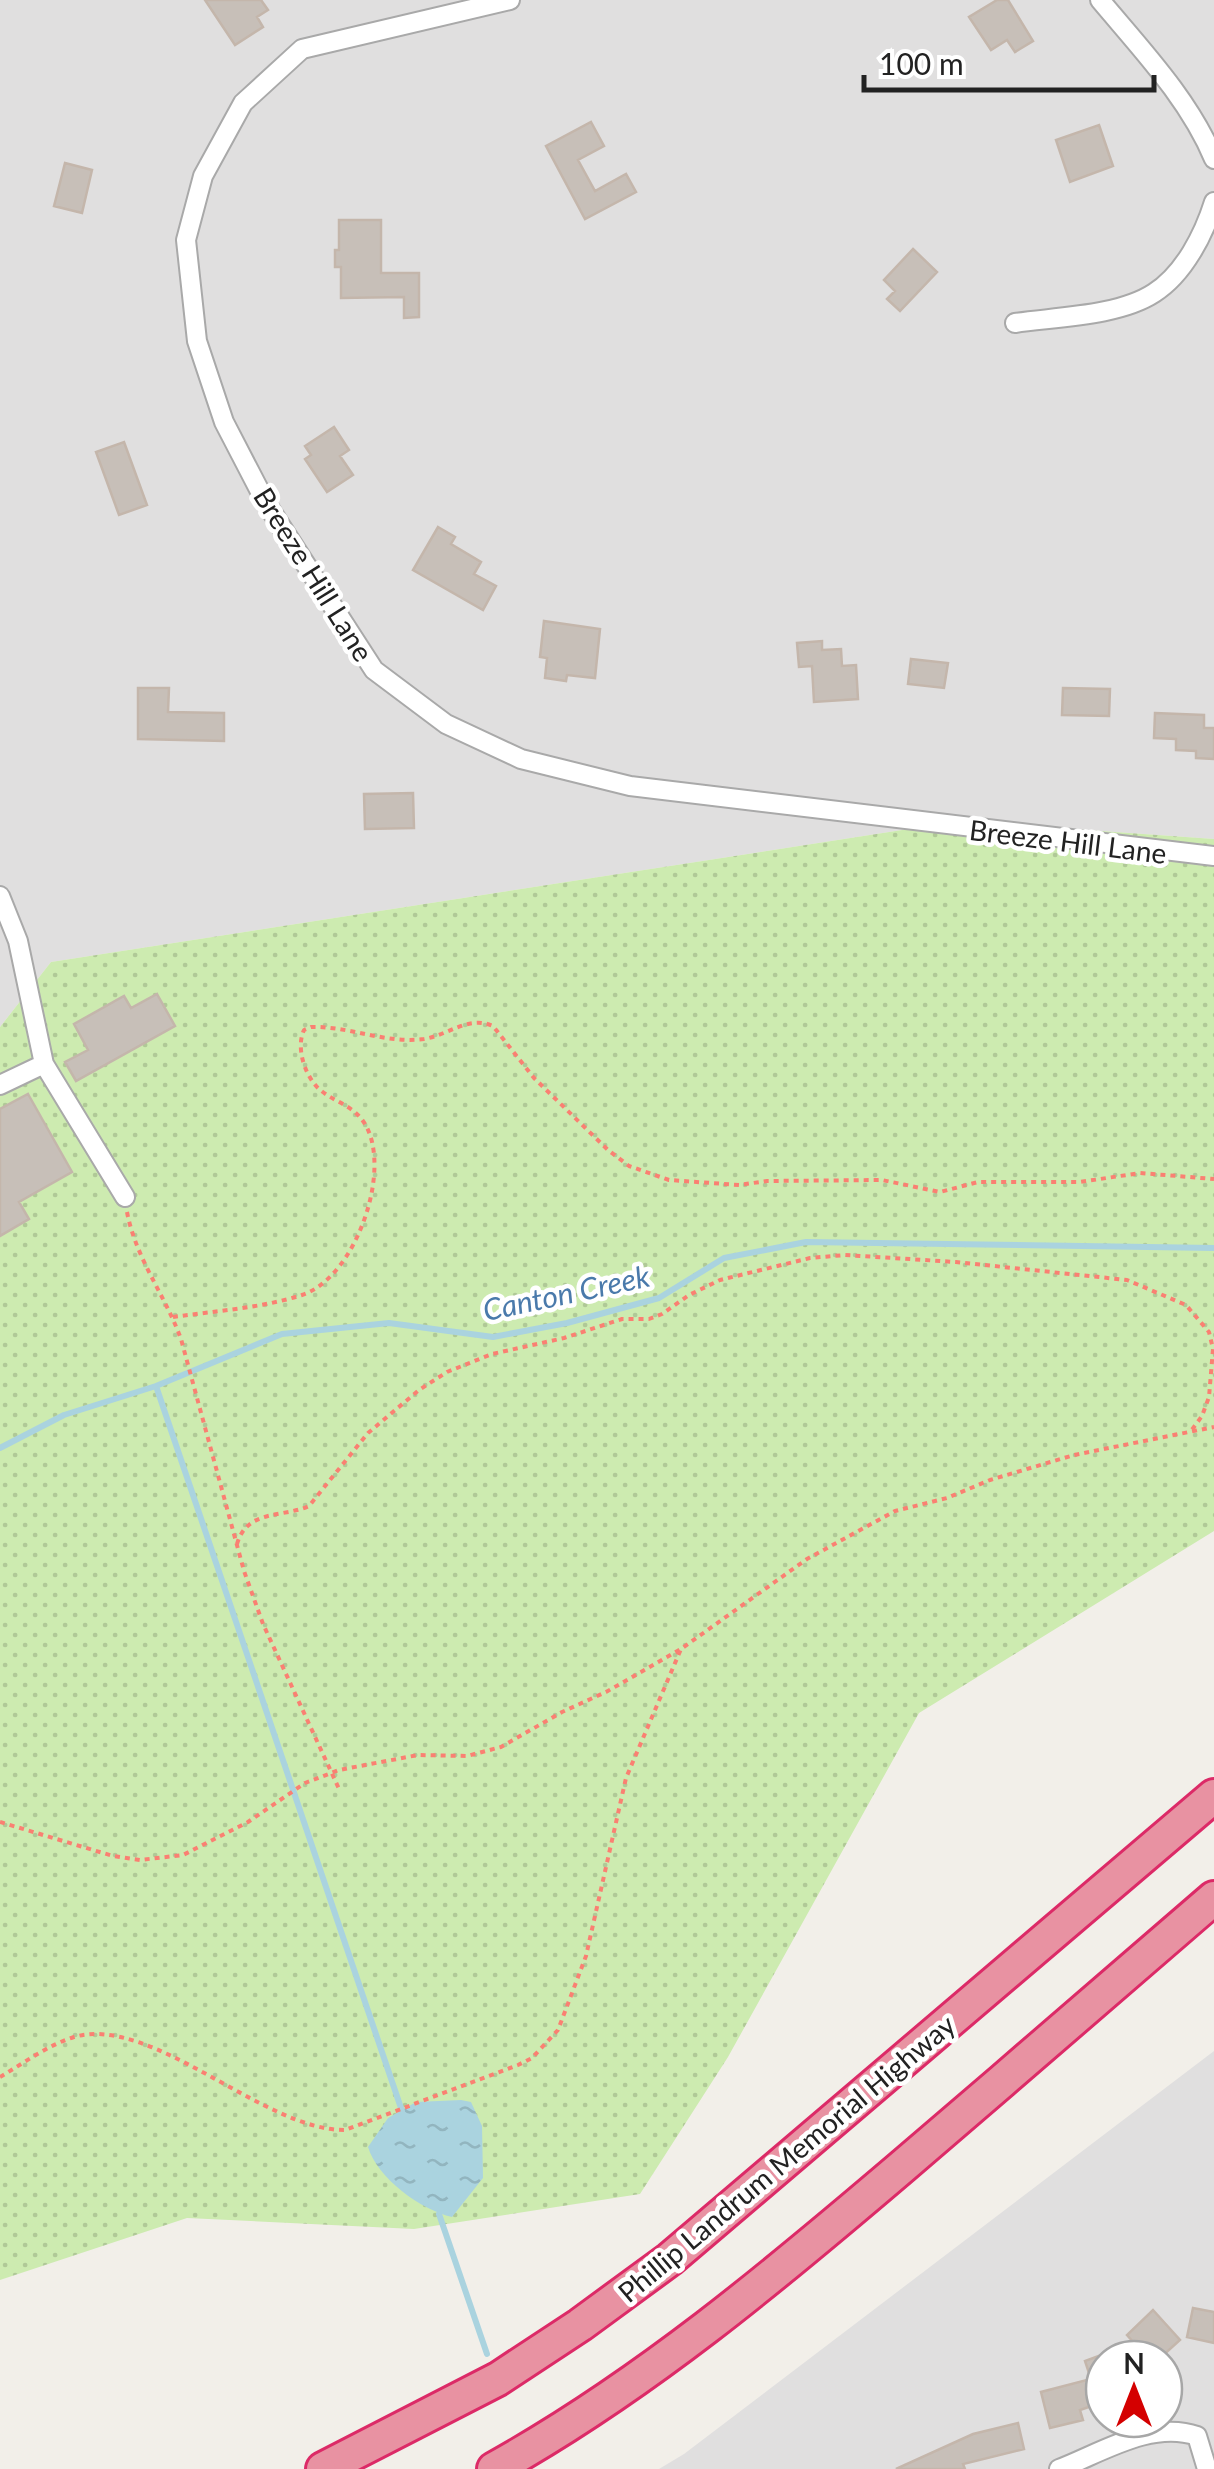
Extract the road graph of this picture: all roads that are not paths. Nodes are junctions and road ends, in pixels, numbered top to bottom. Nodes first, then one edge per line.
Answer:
1 (510, 0) edge
2 (1100, 0) edge
3 (1214, 159) edge
4 (1214, 202) edge
5 (1015, 323) dead end
6 (1214, 856) edge
7 (0, 896) edge
8 (44, 1064) junction
9 (0, 1085) edge
10 (125, 1197) road end
11 (1214, 1796) edge
12 (1214, 1898) edge
13 (323, 2469) edge
14 (494, 2469) edge
15 (1059, 2469) edge
16 (1207, 2469) edge

1 - 6 street, Breeze Hill Lane
2 - 3 street
4 - 5 street
7 - 8 street
8 - 9 street
8 - 10 street
11 - 13 highway, Phillip Landrum Memorial Highway
12 - 14 highway
15 - 16 street

